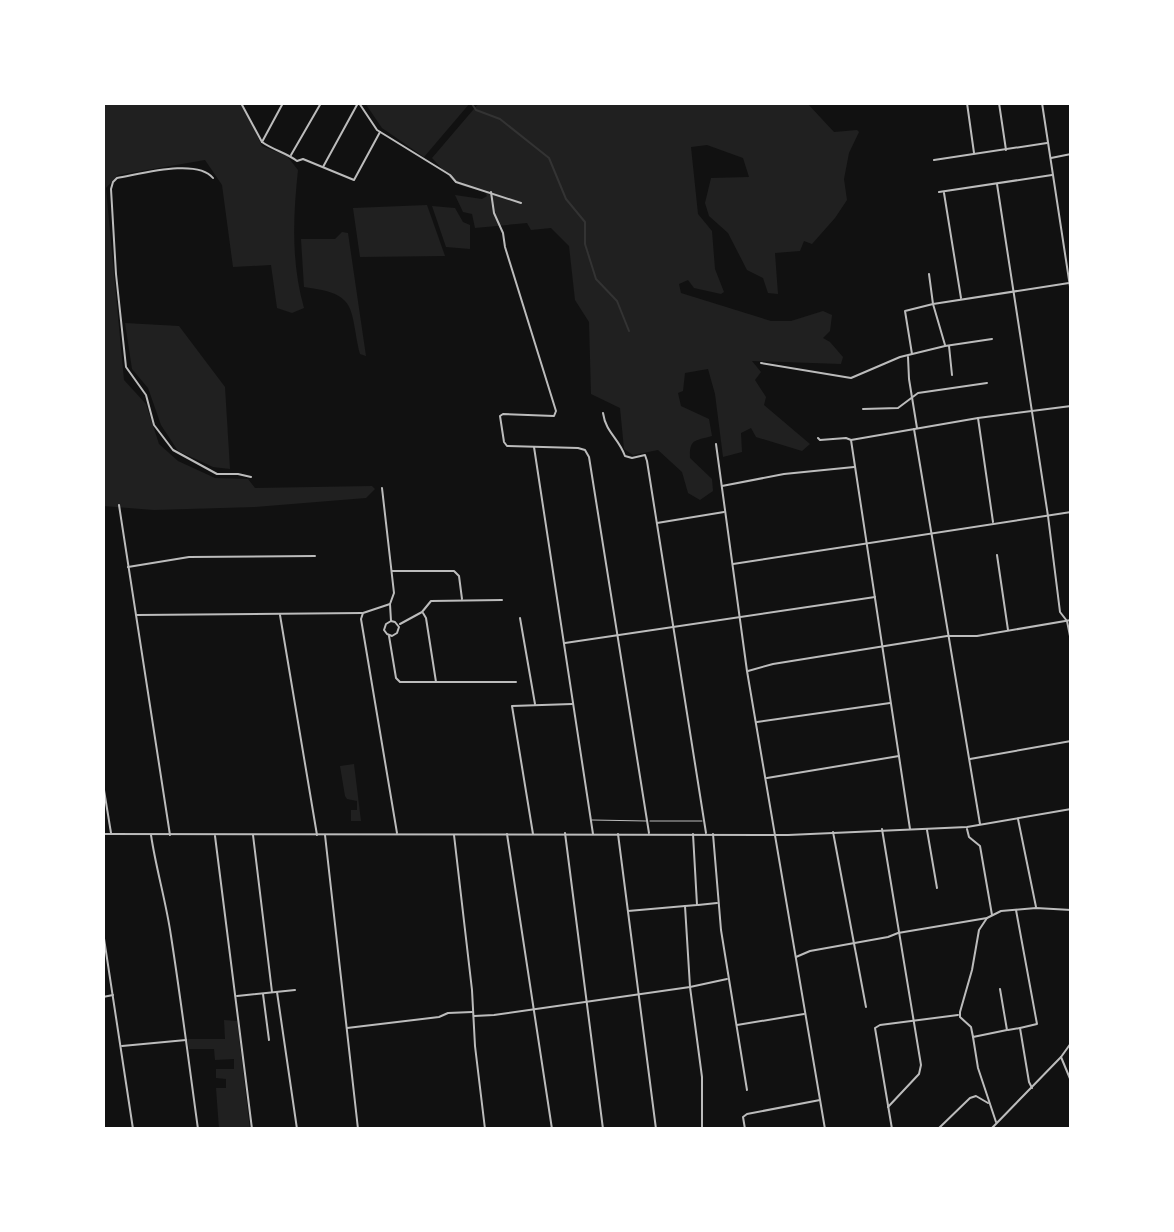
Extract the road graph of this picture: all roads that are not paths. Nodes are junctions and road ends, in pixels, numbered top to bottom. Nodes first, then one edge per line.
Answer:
1 (241, 103) edge
2 (247, 103) edge
3 (283, 103) edge
4 (321, 103) edge
5 (358, 103) edge
6 (967, 103) edge
7 (999, 103) edge
8 (1042, 103) edge
9 (244, 109) junction
10 (380, 132) junction
11 (262, 142) junction
12 (1048, 143) junction
13 (1006, 150) junction
14 (974, 154) junction
15 (1071, 154) edge
16 (291, 156) junction
17 (1050, 158) junction
18 (934, 160) dead end
19 (323, 167) junction
20 (1053, 175) junction
21 (213, 178) dead end
22 (997, 184) junction
23 (491, 192) junction
24 (520, 203) dead end
25 (929, 274) dead end
26 (1070, 278) edge
27 (1069, 284) edge
28 (1015, 291) junction
29 (1071, 293) edge
30 (961, 300) junction
31 (933, 304) junction
32 (992, 339) dead end
33 (947, 346) junction
34 (910, 356) junction
35 (761, 363) dead end
36 (952, 375) dead end
37 (987, 383) dead end
38 (912, 396) junction
39 (1071, 406) edge
40 (863, 409) dead end
41 (1032, 411) junction
42 (603, 413) dead end
43 (978, 418) junction
44 (916, 428) junction
45 (818, 438) dead end
46 (851, 440) junction
47 (716, 444) dead end
48 (534, 446) junction
49 (853, 467) junction
50 (251, 477) dead end
51 (721, 486) junction
52 (382, 488) dead end
53 (119, 505) dead end
54 (724, 512) junction
55 (1071, 512) edge
56 (1048, 516) junction
57 (656, 523) junction
58 (993, 523) junction
59 (931, 532) junction
60 (867, 543) junction
61 (997, 555) dead end
62 (315, 556) dead end
63 (732, 564) junction
64 (127, 567) junction
65 (391, 571) junction
66 (875, 597) junction
67 (462, 600) junction
68 (502, 600) dead end
69 (390, 604) junction
70 (422, 612) junction
71 (363, 613) junction
72 (135, 615) junction
73 (280, 615) junction
74 (739, 617) junction
75 (520, 618) dead end
76 (1069, 620) edge
77 (391, 621) junction
78 (398, 625) junction
79 (673, 627) junction
80 (1008, 632) junction
81 (388, 635) junction
82 (618, 636) junction
83 (947, 636) junction
84 (1071, 641) edge
85 (564, 643) junction
86 (883, 647) junction
87 (747, 671) junction
88 (436, 682) junction
89 (516, 682) dead end
90 (891, 703) junction
91 (573, 704) junction
92 (535, 705) junction
93 (756, 722) junction
94 (1071, 741) edge
95 (900, 756) junction
96 (969, 759) junction
97 (765, 779) junction
98 (103, 784) edge
99 (1071, 809) edge
100 (1018, 819) junction
101 (592, 820) junction
102 (648, 821) junction
103 (704, 821) junction
104 (980, 825) junction
105 (967, 827) junction
106 (927, 828) junction
107 (882, 829) junction
108 (911, 829) junction
109 (833, 832) junction
110 (565, 833) junction
111 (103, 834) edge
112 (112, 834) junction
113 (397, 834) junction
114 (507, 834) junction
115 (533, 834) junction
116 (593, 834) junction
117 (618, 834) junction
118 (649, 834) junction
119 (693, 834) junction
120 (706, 834) junction
121 (713, 834) junction
122 (775, 834) junction
123 (151, 835) junction
124 (170, 835) junction
125 (215, 835) junction
126 (253, 835) junction
127 (317, 835) junction
128 (326, 835) junction
129 (454, 835) junction
130 (937, 887) dead end
131 (718, 903) junction
132 (697, 905) junction
133 (685, 906) junction
134 (1036, 908) junction
135 (1016, 910) junction
136 (628, 911) junction
137 (1071, 911) edge
138 (992, 916) junction
139 (987, 918) junction
140 (103, 932) edge
141 (898, 933) junction
142 (855, 943) junction
143 (796, 957) junction
144 (728, 979) junction
145 (690, 987) junction
146 (1000, 989) dead end
147 (295, 990) dead end
148 (272, 992) junction
149 (277, 992) junction
150 (263, 993) junction
151 (638, 994) junction
152 (113, 995) junction
153 (236, 996) junction
154 (103, 997) edge
155 (587, 1001) junction
156 (866, 1007) dead end
157 (535, 1009) junction
158 (474, 1012) junction
159 (806, 1014) junction
160 (960, 1015) junction
161 (474, 1016) junction
162 (914, 1020) junction
163 (736, 1025) junction
164 (346, 1028) junction
165 (1020, 1028) junction
166 (1007, 1030) junction
167 (973, 1037) junction
168 (186, 1040) junction
169 (269, 1040) dead end
170 (1071, 1043) edge
171 (121, 1046) junction
172 (1061, 1057) junction
173 (1071, 1081) edge
174 (1032, 1087) junction
175 (747, 1090) dead end
176 (821, 1100) junction
177 (989, 1103) junction
178 (888, 1107) junction
179 (996, 1123) junction
180 (133, 1129) edge
181 (198, 1129) edge
182 (252, 1129) edge
183 (297, 1129) edge
184 (358, 1129) edge
185 (485, 1129) edge
186 (552, 1129) edge
187 (603, 1129) edge
188 (656, 1129) edge
189 (702, 1129) edge
190 (745, 1129) edge
191 (825, 1129) edge
192 (892, 1129) edge
193 (938, 1129) edge
194 (991, 1129) edge

1 - 9 street
2 - 9 street
3 - 11 street
4 - 16 street
5 - 10 street
5 - 19 street
6 - 14 street
7 - 13 street
8 - 12 street
9 - 11 street
10 - 19 street
10 - 23 street
11 - 16 street
12 - 13 street
12 - 17 street
13 - 14 street
14 - 18 street
15 - 17 street
16 - 19 street
17 - 20 street
20 - 22 street
20 - 26 street
21 - 50 street
22 - 28 street
22 - 30 street
23 - 24 street
23 - 48 street
25 - 31 street
26 - 27 street
27 - 28 street
27 - 29 street
28 - 30 street
28 - 41 street
30 - 31 street
31 - 33 street
31 - 34 street
32 - 33 street
33 - 34 street
33 - 36 street
34 - 35 street
34 - 38 street
37 - 38 street
38 - 40 street
38 - 44 street
39 - 41 street
41 - 43 street
41 - 56 street
42 - 57 street
43 - 44 street
43 - 58 street
44 - 46 street
44 - 59 street
45 - 46 street
46 - 49 street
47 - 51 street
48 - 82 street
48 - 85 street
49 - 51 street
49 - 60 street
51 - 54 street
52 - 65 street
53 - 64 street
54 - 57 street
54 - 63 street
55 - 56 street
56 - 58 street
56 - 76 street
57 - 79 street
58 - 59 street
59 - 60 street
59 - 83 street
60 - 63 street
60 - 66 street
61 - 80 street
62 - 64 street
63 - 74 street
64 - 72 street
65 - 67 street
65 - 69 street
66 - 74 street
66 - 86 street
67 - 68 street
67 - 70 street
69 - 71 street
69 - 77 street
70 - 78 street
70 - 88 street
71 - 73 street
71 - 113 street
72 - 73 street
72 - 124 street
73 - 127 street
74 - 79 street
74 - 87 street
75 - 92 street
76 - 80 street
76 - 84 street
77 - 78 street
77 - 81 street
78 - 81 street
79 - 82 street
79 - 103 street
80 - 83 street
81 - 88 street
82 - 85 street
82 - 102 street
83 - 86 street
83 - 96 street
85 - 91 street
86 - 87 street
86 - 90 street
87 - 93 street
88 - 89 street
90 - 93 street
90 - 95 street
91 - 92 street
91 - 101 street
92 - 115 street
93 - 97 street
94 - 96 street
95 - 97 street
95 - 108 street
96 - 104 street
97 - 122 street
98 - 112 street
99 - 100 street
100 - 104 street
100 - 134 street
101 - 102 lane
101 - 116 street
102 - 103 lane
102 - 118 street
103 - 120 street
104 - 105 street
105 - 106 street
105 - 138 street
106 - 108 street
106 - 130 street
107 - 108 street
107 - 109 street
107 - 141 street
109 - 122 street
109 - 142 street
110 - 115 street
110 - 116 street
110 - 155 street
111 - 112 street
112 - 123 street
113 - 128 street
113 - 129 street
114 - 115 street
114 - 129 street
114 - 157 street
116 - 117 street
117 - 118 street
117 - 136 street
118 - 119 street
119 - 120 street
119 - 132 street
120 - 121 street
121 - 122 street
121 - 131 street
122 - 143 street
123 - 124 street
123 - 168 street
124 - 125 street
125 - 126 street
125 - 153 street
126 - 127 street
126 - 148 street
127 - 128 street
128 - 164 street
129 - 158 street
131 - 132 street
131 - 144 street
132 - 133 street
133 - 136 street
133 - 145 street
134 - 135 street
134 - 137 street
135 - 138 street
135 - 165 street
136 - 151 street
138 - 139 street
139 - 141 street
139 - 160 street
140 - 152 street
141 - 142 street
141 - 162 street
142 - 143 street
142 - 156 street
143 - 159 street
144 - 145 street
144 - 163 street
145 - 151 street
145 - 189 street
146 - 166 street
147 - 149 street
148 - 149 street
148 - 150 street
149 - 183 street
150 - 153 street
150 - 169 street
151 - 155 street
151 - 188 street
152 - 154 street
152 - 171 street
153 - 182 street
155 - 157 street
155 - 187 street
157 - 161 street
157 - 186 street
158 - 161 street
158 - 164 street
159 - 163 street
159 - 176 street
160 - 162 street
160 - 167 street
161 - 185 street
162 - 178 street
162 - 178 street
163 - 175 street
164 - 184 street
165 - 166 street
165 - 174 street
166 - 167 street
167 - 177 street
168 - 171 street
168 - 181 street
170 - 172 street
171 - 180 street
172 - 173 street
172 - 174 street
174 - 179 street
176 - 190 street
176 - 191 street
177 - 179 street
177 - 193 street
178 - 192 street
179 - 194 street

